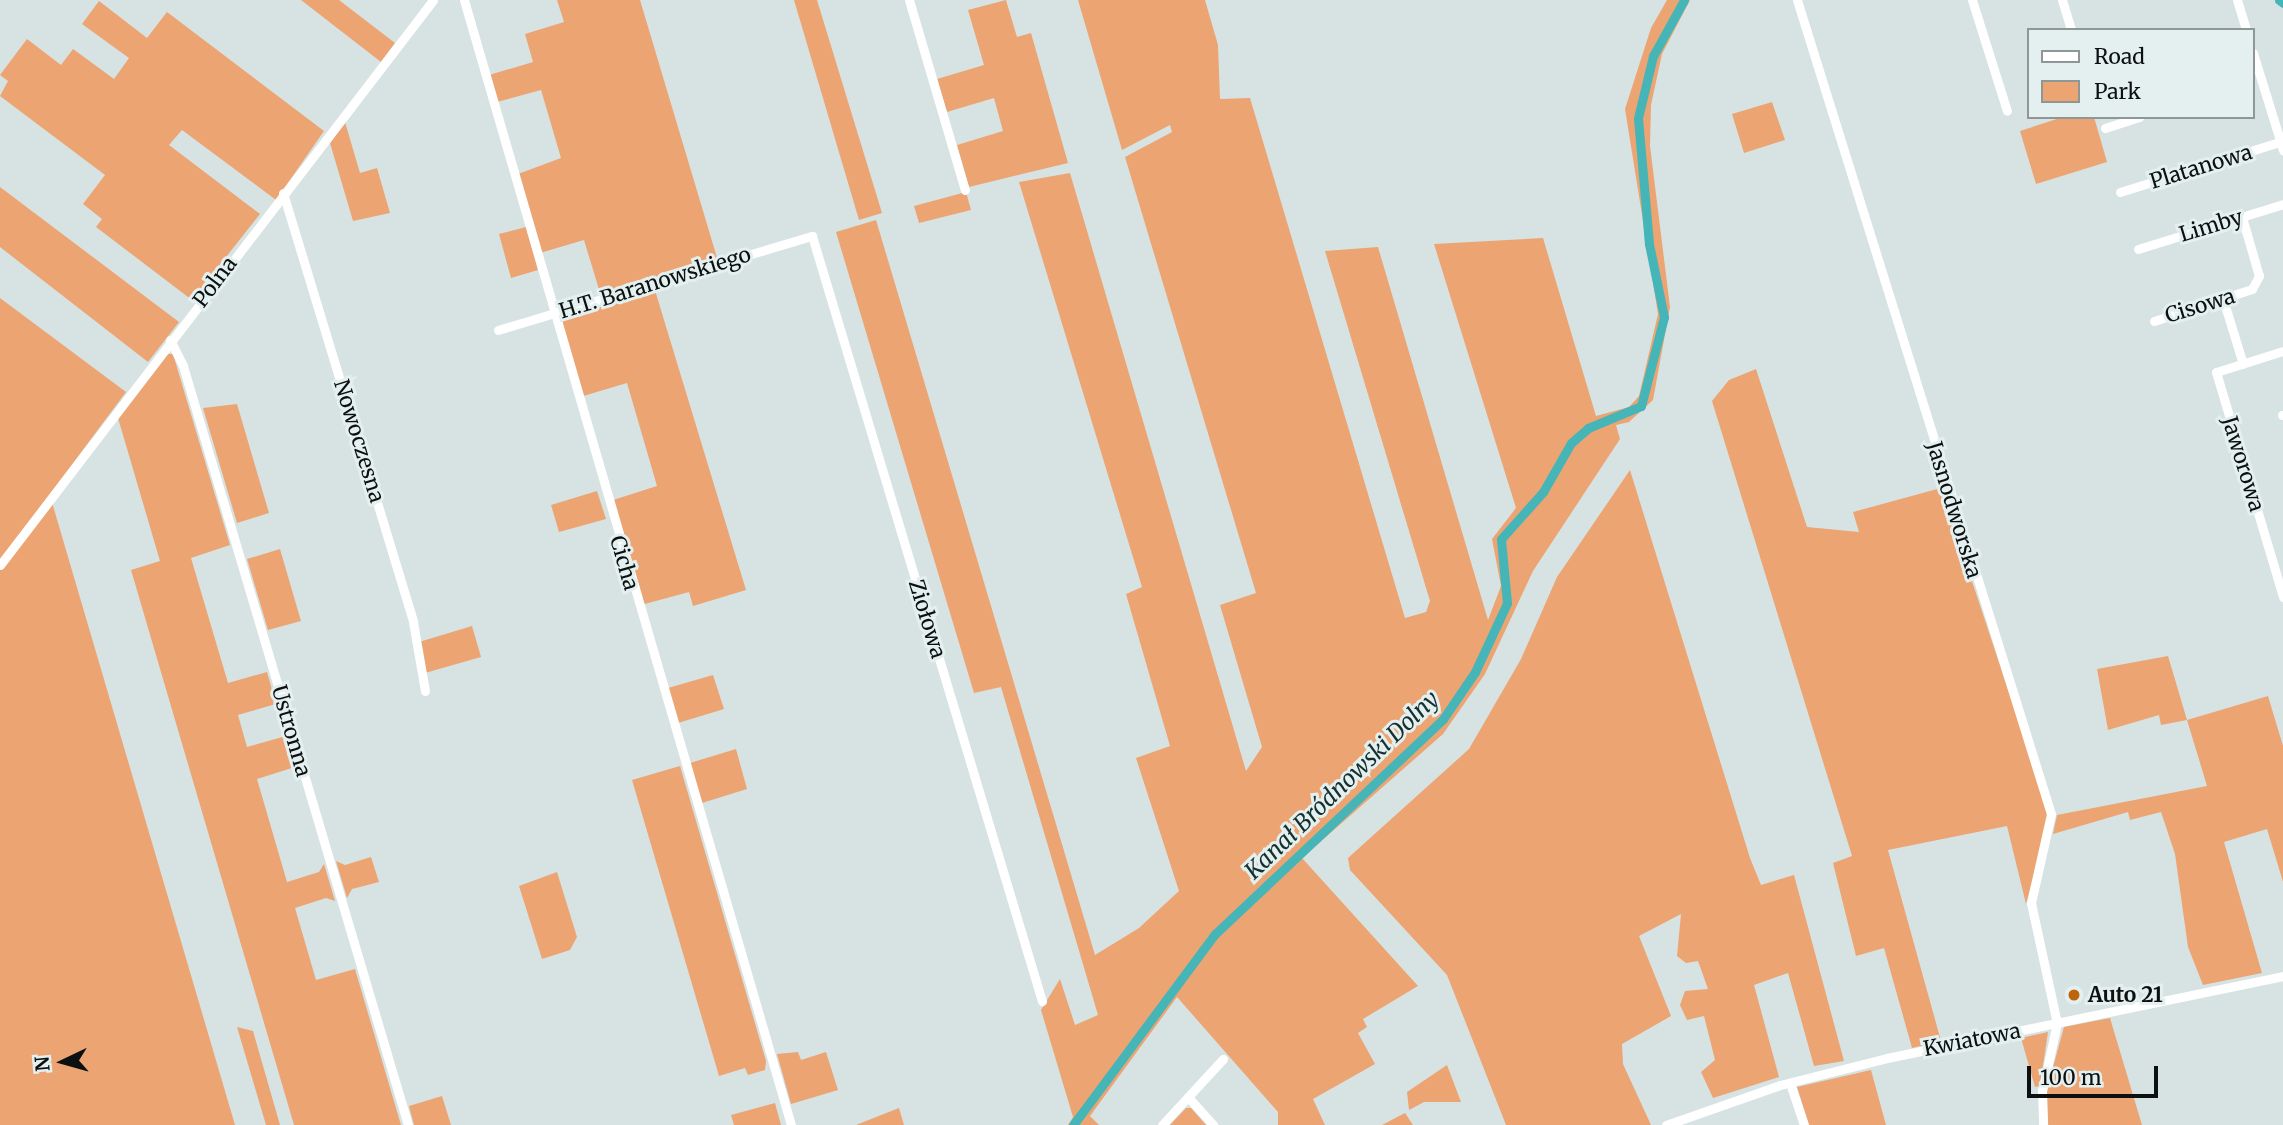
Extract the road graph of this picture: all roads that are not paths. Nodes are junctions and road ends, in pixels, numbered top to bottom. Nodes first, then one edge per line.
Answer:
1 (433, 0) edge
2 (464, 0) edge
3 (909, 0) edge
4 (1797, 0) edge
5 (1972, 0) edge
6 (2062, 0) edge
7 (2237, 0) edge
8 (2070, 28) edge
9 (2245, 28) edge
10 (2257, 79) edge
11 (2007, 110) dead end
12 (2133, 119) edge
13 (2105, 128) dead end
14 (2282, 144) edge
15 (965, 190) dead end
16 (2120, 192) dead end
17 (283, 193) junction
18 (2283, 204) edge
19 (2242, 216) junction
20 (812, 236) joint
21 (2138, 249) dead end
22 (2223, 299) junction
23 (552, 314) junction
24 (2154, 321) dead end
25 (498, 330) dead end
26 (170, 340) junction
27 (2283, 351) edge
28 (2243, 364) junction
29 (0, 565) edge
30 (2283, 597) edge
31 (425, 691) dead end
32 (2283, 976) edge
33 (1042, 1001) dead end
34 (2057, 1023) junction
35 (1223, 1059) dead end
36 (1790, 1083) junction
37 (1188, 1097) junction
38 (408, 1125) edge
39 (791, 1125) edge
40 (1162, 1125) edge
41 (1213, 1125) edge
42 (1666, 1125) edge
43 (1804, 1125) edge
44 (2043, 1125) edge

1 - 17 street, Polna
2 - 23 street, Cicha
3 - 15 street
4 - 34 street, Jasnodworska
5 - 11 street
6 - 8 street
7 - 9 street
10 - 14 street
12 - 13 street
14 - 16 street, Platanowa
17 - 26 street, Polna
17 - 31 street, Nowoczesna
18 - 19 street, Limby
19 - 21 street, Limby
19 - 22 street, Cisowa
20 - 23 street, H.T. Baranowskiego
20 - 33 street, Ziołowa
22 - 24 street, Cisowa
22 - 28 street
23 - 25 street, H.T. Baranowskiego
23 - 39 street, Cicha
26 - 29 street, Polna
26 - 38 street, Ustronna
27 - 28 street
28 - 30 street, Jaworowa
32 - 34 street, Kwiatowa
34 - 36 street, Kwiatowa
34 - 44 street
35 - 37 street
36 - 42 street, Kwiatowa
36 - 43 street
37 - 40 street
37 - 41 street

